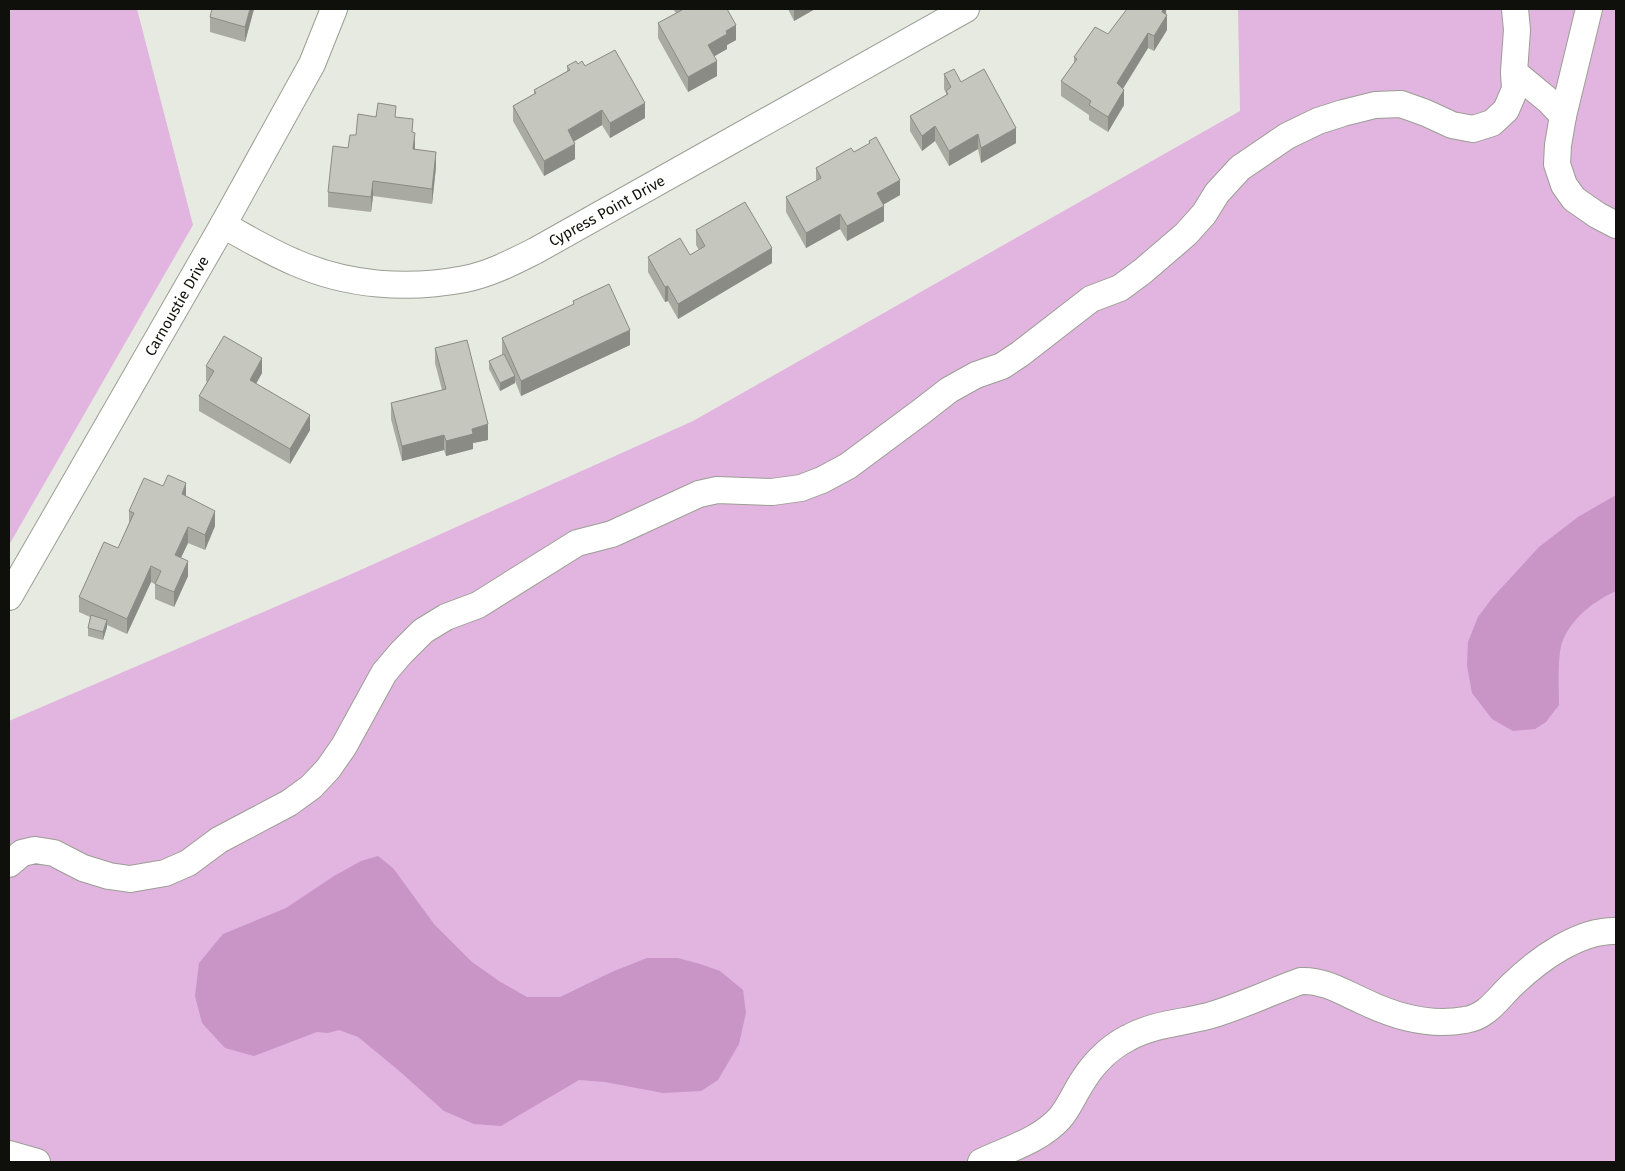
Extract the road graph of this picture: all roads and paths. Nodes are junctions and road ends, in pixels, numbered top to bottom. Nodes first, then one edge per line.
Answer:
1 (334, 9) edge
2 (966, 9) edge
3 (1515, 9) edge
4 (1589, 9) edge
5 (1514, 72) junction
6 (1563, 116) junction
7 (1616, 225) edge
8 (223, 226) junction
9 (9, 597) edge
10 (9, 864) edge
11 (1616, 931) edge
12 (9, 1154) edge
13 (37, 1162) edge
14 (981, 1162) edge

1 - 8 street, Carnoustie Drive
2 - 8 street, Cypress Point Drive
3 - 5 street
4 - 6 street
5 - 6 street
5 - 10 street
6 - 7 street
8 - 9 street, Carnoustie Drive
11 - 14 street
12 - 13 street

